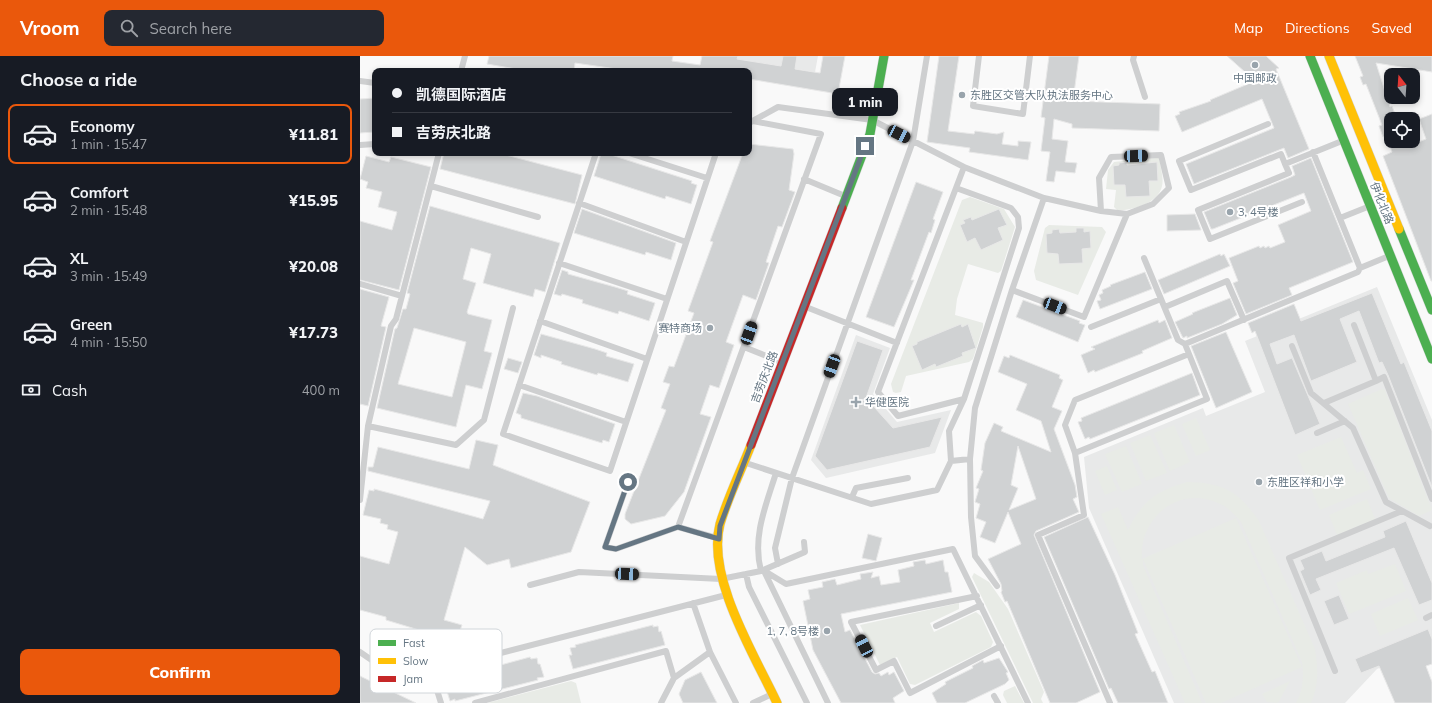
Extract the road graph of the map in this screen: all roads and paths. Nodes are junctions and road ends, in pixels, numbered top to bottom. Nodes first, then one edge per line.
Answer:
1 (464, 56) edge
2 (884, 56) edge
3 (927, 56) edge
4 (979, 56) edge
5 (1030, 56) edge
6 (1134, 56) edge
7 (1310, 56) edge
8 (1329, 56) edge
9 (462, 68) edge
10 (360, 81) edge
11 (372, 83) edge
12 (1145, 97) dead end
13 (872, 120) junction
14 (752, 121) edge
15 (752, 122) edge
16 (1268, 124) dead end
17 (1344, 140) junction
18 (913, 141) junction
19 (372, 144) edge
20 (360, 145) edge
21 (1313, 152) junction
22 (438, 156) edge
23 (595, 156) edge
24 (638, 156) edge
25 (715, 156) edge
26 (1286, 164) junction
27 (964, 167) junction
28 (707, 178) junction
29 (804, 179) junction
30 (431, 186) junction
31 (956, 188) junction
32 (846, 197) junction
33 (1044, 198) junction
34 (1302, 202) dead end
35 (579, 203) junction
36 (1370, 206) junction
37 (1101, 211) junction
38 (1127, 214) junction
39 (538, 217) dead end
40 (1340, 218) junction
41 (686, 242) junction
42 (1390, 256) junction
43 (1144, 258) dead end
44 (559, 263) junction
45 (1360, 268) junction
46 (360, 284) edge
47 (1012, 290) junction
48 (402, 296) junction
49 (667, 299) junction
50 (1161, 299) junction
51 (804, 306) junction
52 (1165, 307) junction
53 (513, 308) dead end
54 (1432, 310) edge
55 (1244, 320) junction
56 (540, 321) junction
57 (848, 323) junction
58 (1354, 325) dead end
59 (1091, 327) dead end
60 (897, 343) junction
61 (1185, 344) junction
62 (1292, 346) dead end
63 (744, 347) junction
64 (1189, 354) junction
65 (647, 359) junction
66 (1432, 359) edge
67 (783, 362) junction
68 (1376, 381) junction
69 (519, 385) junction
70 (964, 399) junction
71 (1324, 403) junction
72 (1345, 421) junction
73 (626, 422) junction
74 (368, 426) junction
75 (1316, 433) dead end
76 (1075, 453) junction
77 (970, 459) junction
78 (951, 461) junction
79 (744, 463) junction
80 (776, 473) junction
81 (792, 478) junction
82 (908, 478) dead end
83 (628, 482) dead end
84 (852, 498) junction
85 (1432, 499) edge
86 (360, 500) edge
87 (1402, 511) junction
88 (1431, 526) edge
89 (678, 527) junction
90 (719, 539) junction
91 (804, 542) dead end
92 (778, 564) junction
93 (762, 570) junction
94 (746, 574) junction
95 (721, 579) junction
96 (530, 585) dead end
97 (997, 586) dead end
98 (726, 595) junction
99 (977, 596) junction
100 (693, 603) junction
101 (981, 605) junction
102 (936, 626) dead end
103 (1001, 646) junction
104 (360, 652) edge
105 (710, 652) junction
106 (502, 653) edge
107 (370, 659) edge
108 (1335, 671) dead end
109 (674, 678) junction
110 (438, 693) edge
111 (773, 694) junction
112 (994, 696) dead end
113 (441, 703) edge
114 (475, 703) edge
115 (661, 703) edge
116 (736, 703) edge
117 (753, 703) edge
118 (777, 703) edge
119 (807, 703) edge
120 (828, 703) edge
121 (998, 703) edge
122 (1028, 703) edge
123 (1110, 703) edge

1 - 9 lane
2 - 13 main road, 吉劳庆北路
3 - 18 lane
4 - 5 lane
6 - 12 lane
7 - 17 main road, 伊化北路
8 - 54 main road, 伊化北路
10 - 11 lane
13 - 14 lane
13 - 18 lane
13 - 32 main road, 吉劳庆北路
15 - 29 lane
16 - 26 lane
17 - 21 lane
17 - 36 main road, 伊化北路
18 - 27 lane
18 - 57 lane
19 - 20 lane
21 - 26 lane
21 - 40 lane
22 - 30 lane
23 - 35 lane
24 - 28 lane
25 - 28 lane
26 - 34 lane
27 - 31 lane
27 - 33 lane
28 - 41 lane
29 - 32 lane
29 - 63 lane
30 - 39 lane
30 - 48 lane
31 - 60 lane
31 - 70 lane
32 - 51 main road, 吉劳庆北路
33 - 37 lane
33 - 47 lane
35 - 41 lane
35 - 44 lane
36 - 40 lane
36 - 42 main road, 伊化北路
37 - 38 lane
37 - 38 lane
38 - 47 lane
40 - 45 lane
41 - 49 lane
42 - 45 lane
42 - 66 main road, 伊化北路
43 - 50 lane
44 - 49 lane
44 - 56 lane
45 - 55 lane
46 - 48 lane
47 - 77 lane
48 - 74 lane
49 - 65 lane
50 - 52 lane
50 - 59 lane
51 - 57 lane
51 - 67 main road, 吉劳庆北路
52 - 55 lane
52 - 61 lane
53 - 74 lane
55 - 61 lane
56 - 65 lane
56 - 69 lane
57 - 60 lane
57 - 81 lane
58 - 68 lane
60 - 70 lane
61 - 64 lane
62 - 71 lane
63 - 67 lane
63 - 89 lane
64 - 76 lane
64 - 76 lane
65 - 73 lane
67 - 79 main road, 吉劳庆北路
68 - 71 lane
68 - 85 lane
69 - 73 lane
69 - 73 lane
70 - 78 lane
71 - 72 lane
72 - 75 lane
72 - 87 lane
74 - 86 lane
76 - 123 lane
77 - 78 lane
77 - 97 lane
78 - 84 lane
79 - 80 lane
79 - 90 main road, 吉劳庆北路
80 - 81 lane
80 - 93 lane
81 - 84 lane
81 - 92 lane
82 - 84 lane
83 - 89 lane
87 - 88 lane
87 - 108 lane
89 - 90 lane
90 - 95 main road, 吉劳庆北路
91 - 92 lane
92 - 93 lane
93 - 94 lane
93 - 99 lane
93 - 120 lane
94 - 95 lane
94 - 119 lane
95 - 96 lane
95 - 98 main road, 吉劳庆北路
98 - 100 lane
98 - 111 main road, 吉劳庆北路
99 - 101 lane
99 - 103 lane
100 - 105 lane
100 - 106 lane
101 - 102 lane
101 - 103 lane
103 - 122 lane
104 - 107 lane
105 - 109 lane
105 - 116 lane
109 - 114 lane
109 - 115 lane
110 - 113 lane
111 - 117 lane
111 - 118 main road, 吉劳庆北路
112 - 121 lane

